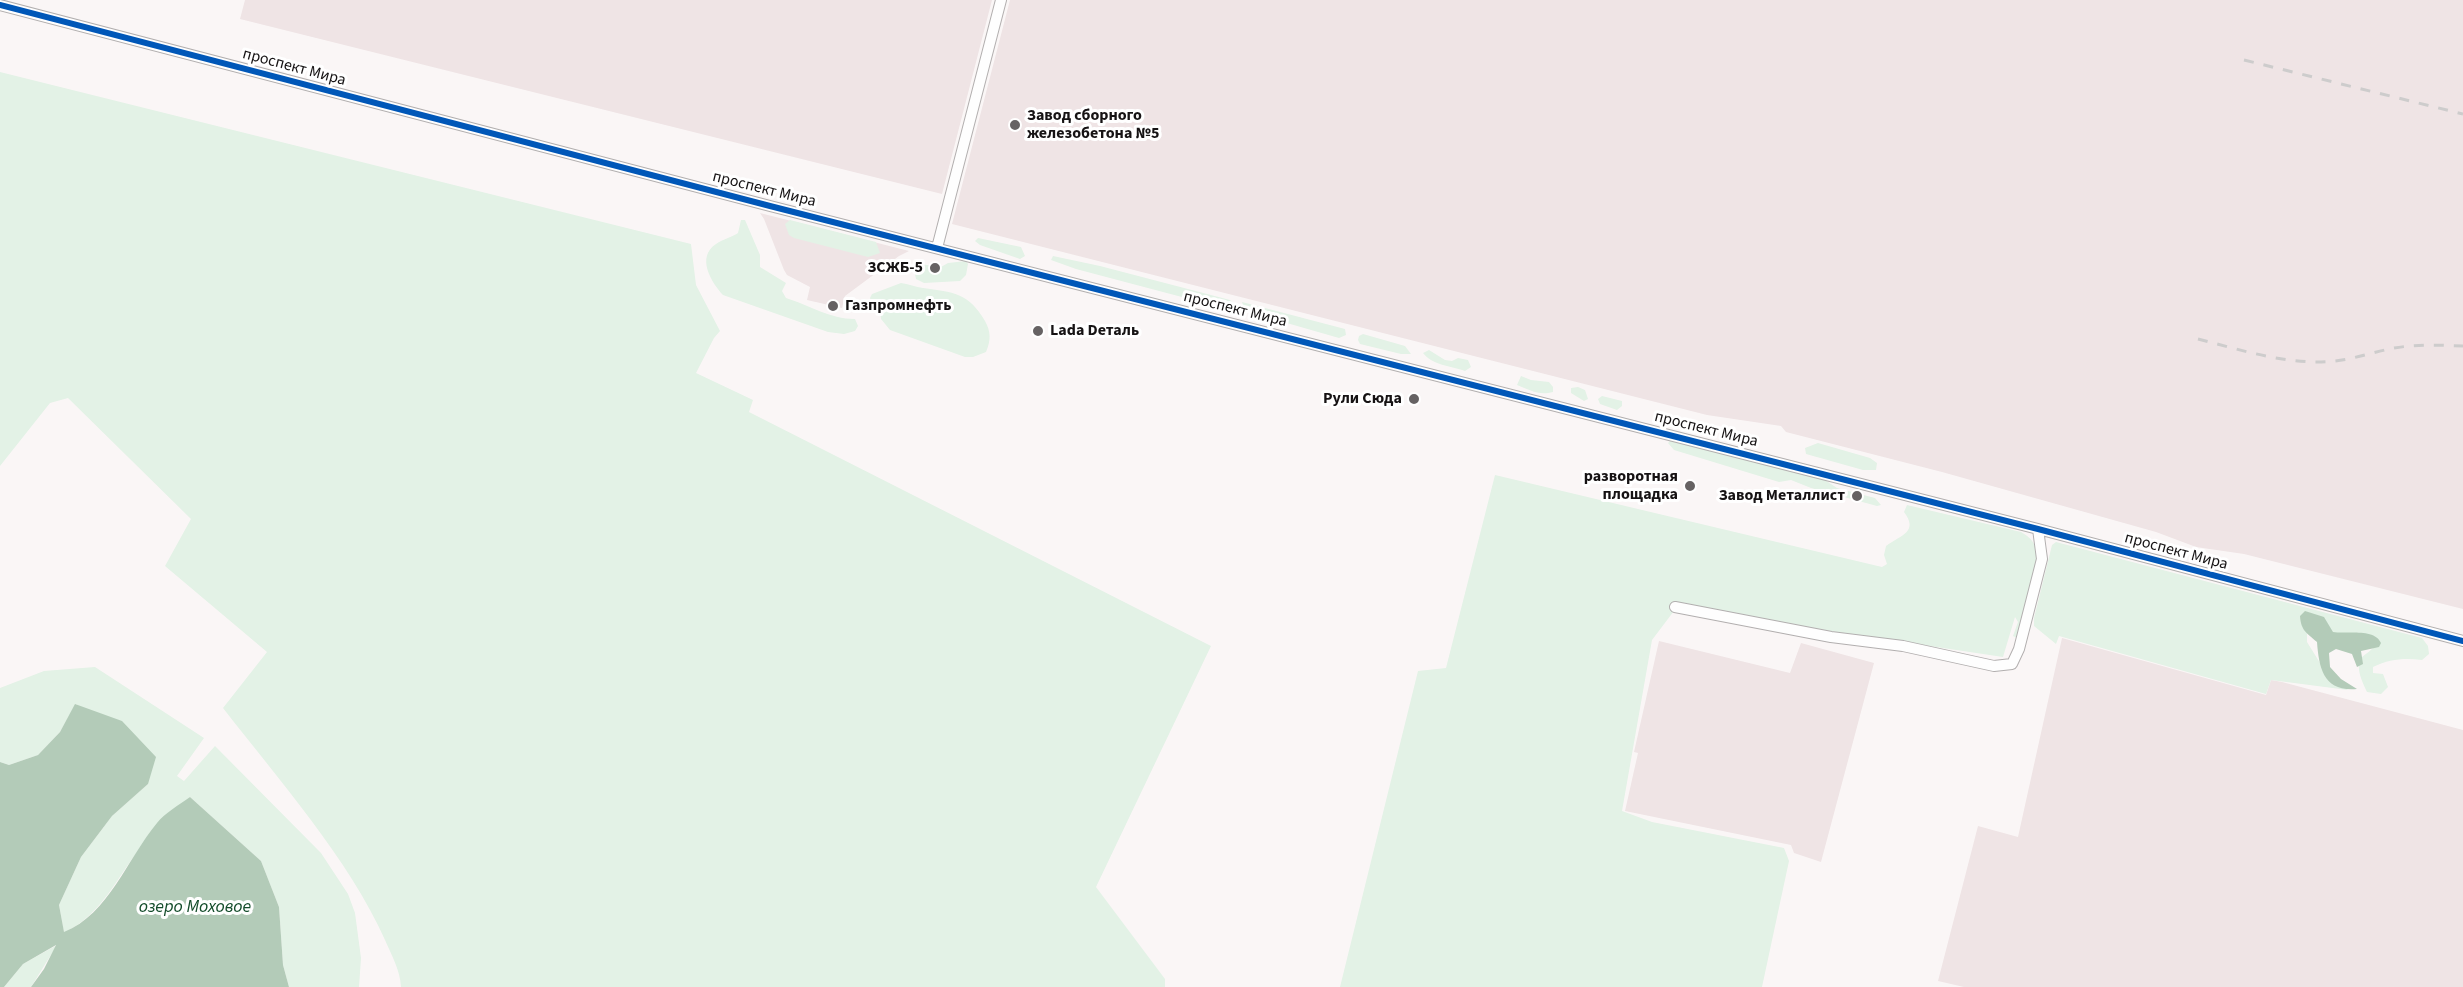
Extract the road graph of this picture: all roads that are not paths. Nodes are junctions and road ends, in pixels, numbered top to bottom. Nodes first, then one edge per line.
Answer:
1 (1000, 0) edge
2 (0, 5) edge
3 (937, 248) junction
4 (2038, 529) junction
5 (1675, 607) dead end
6 (2463, 642) edge

1 - 3 street
2 - 3 street, проспект Мира
3 - 4 street, проспект Мира
4 - 5 street
4 - 6 street, проспект Мира

